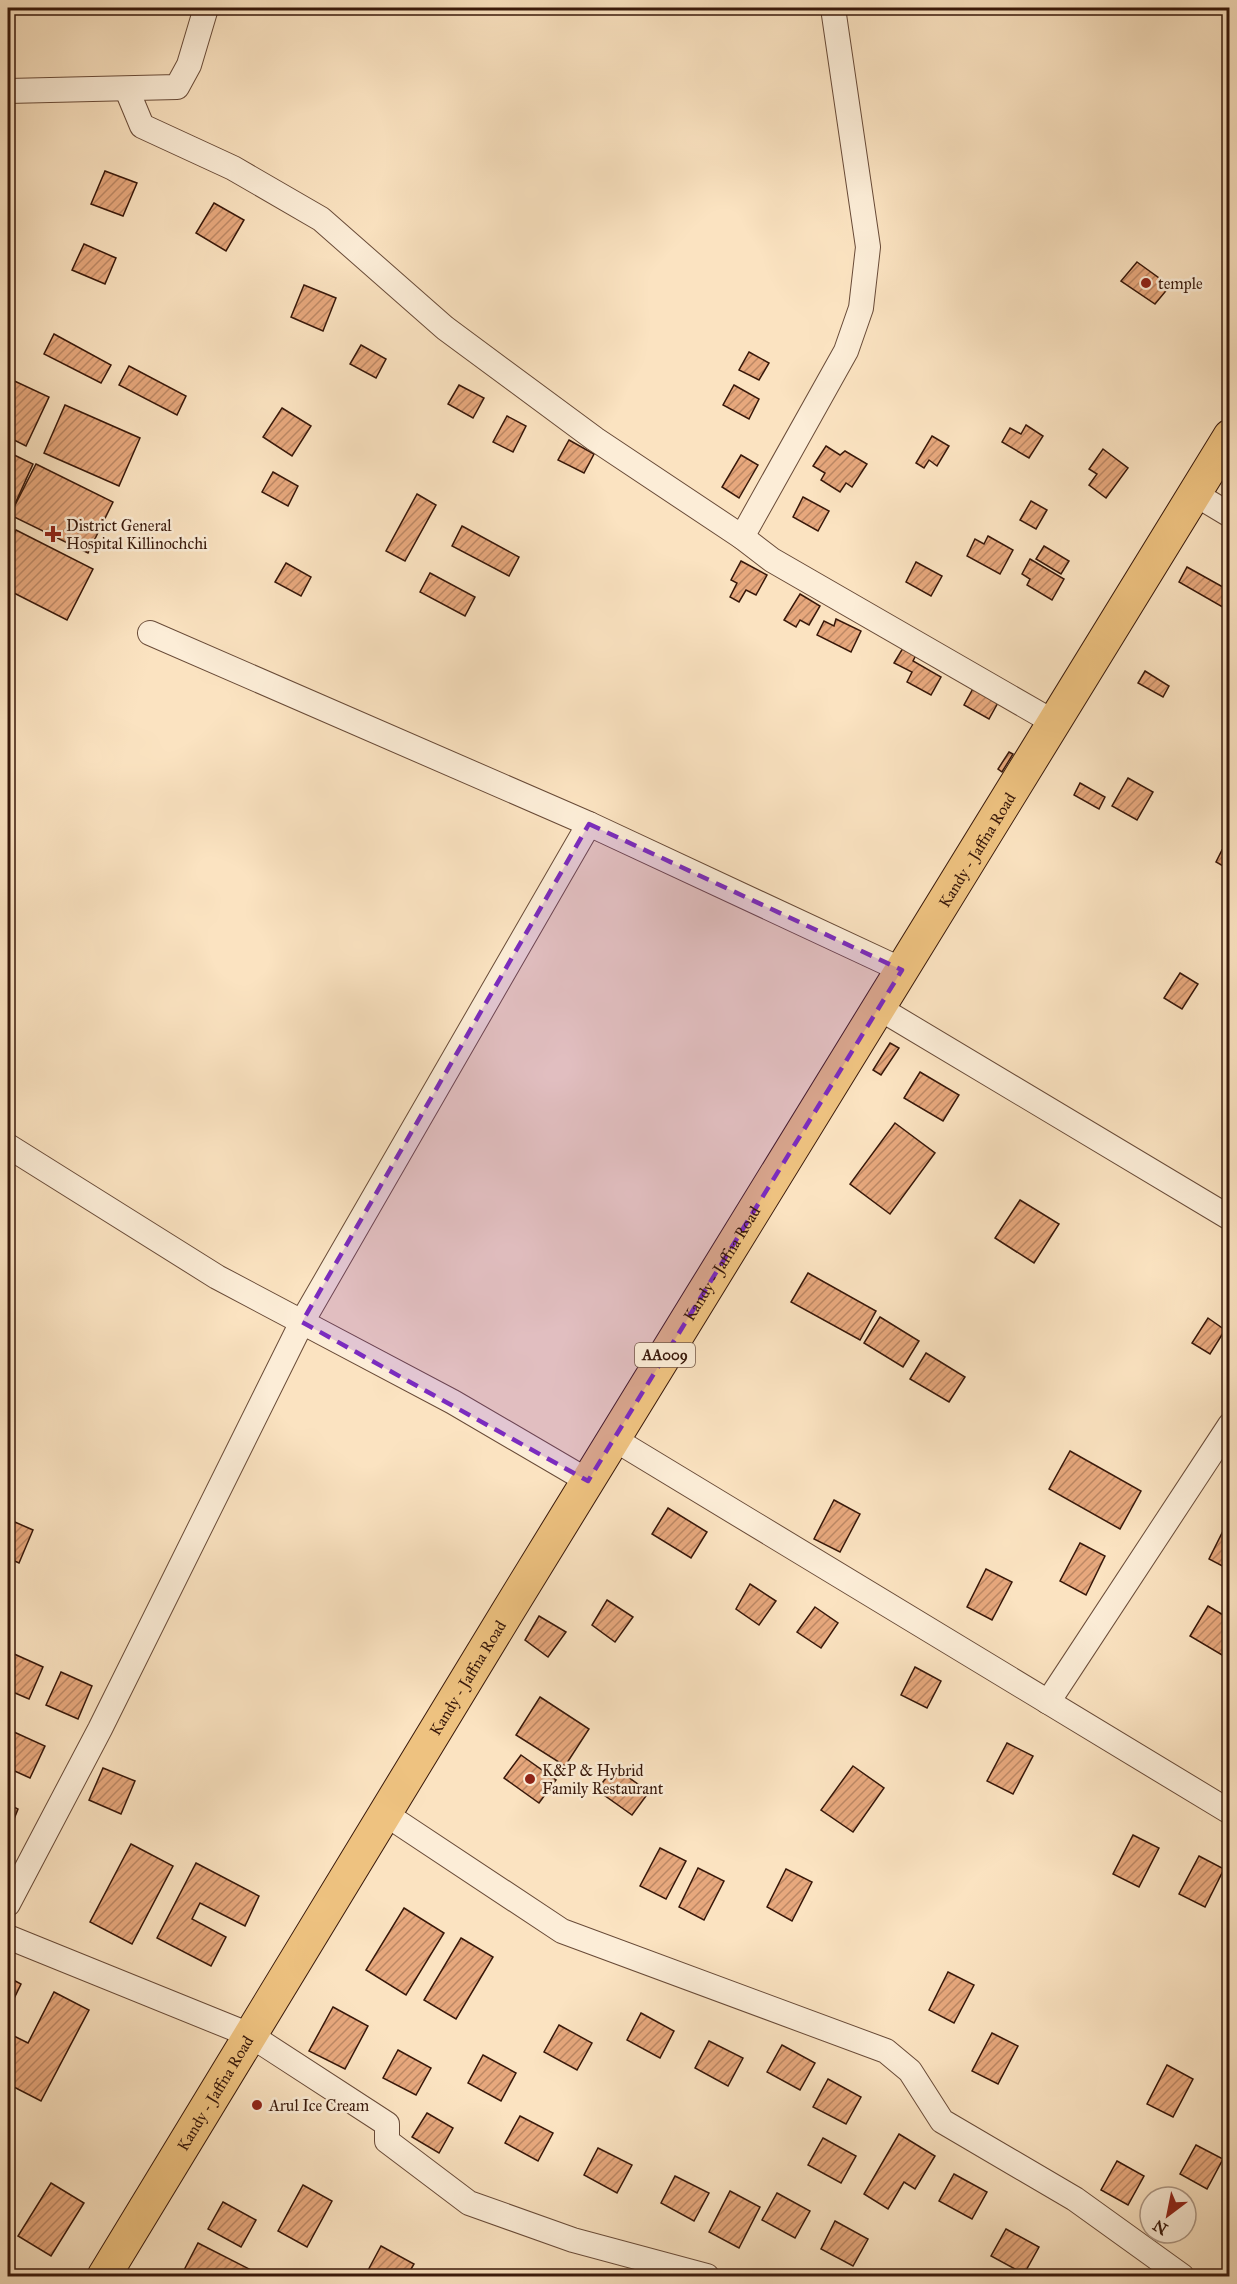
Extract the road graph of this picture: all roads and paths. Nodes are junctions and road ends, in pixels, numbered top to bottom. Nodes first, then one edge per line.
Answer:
1 (206, 8) edge
2 (833, 8) edge
3 (127, 90) junction
4 (8, 91) edge
5 (1230, 436) edge
6 (1195, 494) junction
7 (1230, 515) edge
8 (742, 537) junction
9 (150, 633) dead end
10 (1055, 723) junction
11 (589, 824) junction
12 (902, 970) junction
13 (879, 1008) junction
14 (8, 1146) edge
15 (1230, 1218) edge
16 (302, 1322) junction
17 (1230, 1425) edge
18 (614, 1439) junction
19 (588, 1481) junction
20 (1048, 1702) junction
21 (1230, 1812) edge
22 (384, 1813) junction
23 (8, 1904) edge
24 (8, 1937) edge
25 (250, 2035) junction
26 (104, 2277) edge
27 (707, 2277) edge
28 (1182, 2277) edge

1 - 3 street
2 - 8 street
3 - 4 street
3 - 8 street
5 - 6 highway, Kandy - Jaffna Road / AA009
6 - 7 street
6 - 10 highway, Kandy - Jaffna Road / AA009
8 - 10 street
9 - 11 street
10 - 12 highway, Kandy - Jaffna Road / AA009
11 - 12 street
11 - 16 street
12 - 13 highway, Kandy - Jaffna Road / AA009
13 - 15 street
13 - 18 highway, Kandy - Jaffna Road / AA009
14 - 16 street
16 - 19 street
16 - 23 street
17 - 20 street
18 - 19 highway, Kandy - Jaffna Road / AA009
18 - 20 street
19 - 22 highway, Kandy - Jaffna Road / AA009
20 - 21 street
22 - 25 highway, Kandy - Jaffna Road / AA009
22 - 28 street
24 - 25 street
25 - 26 highway, Kandy - Jaffna Road / AA009
25 - 27 street

